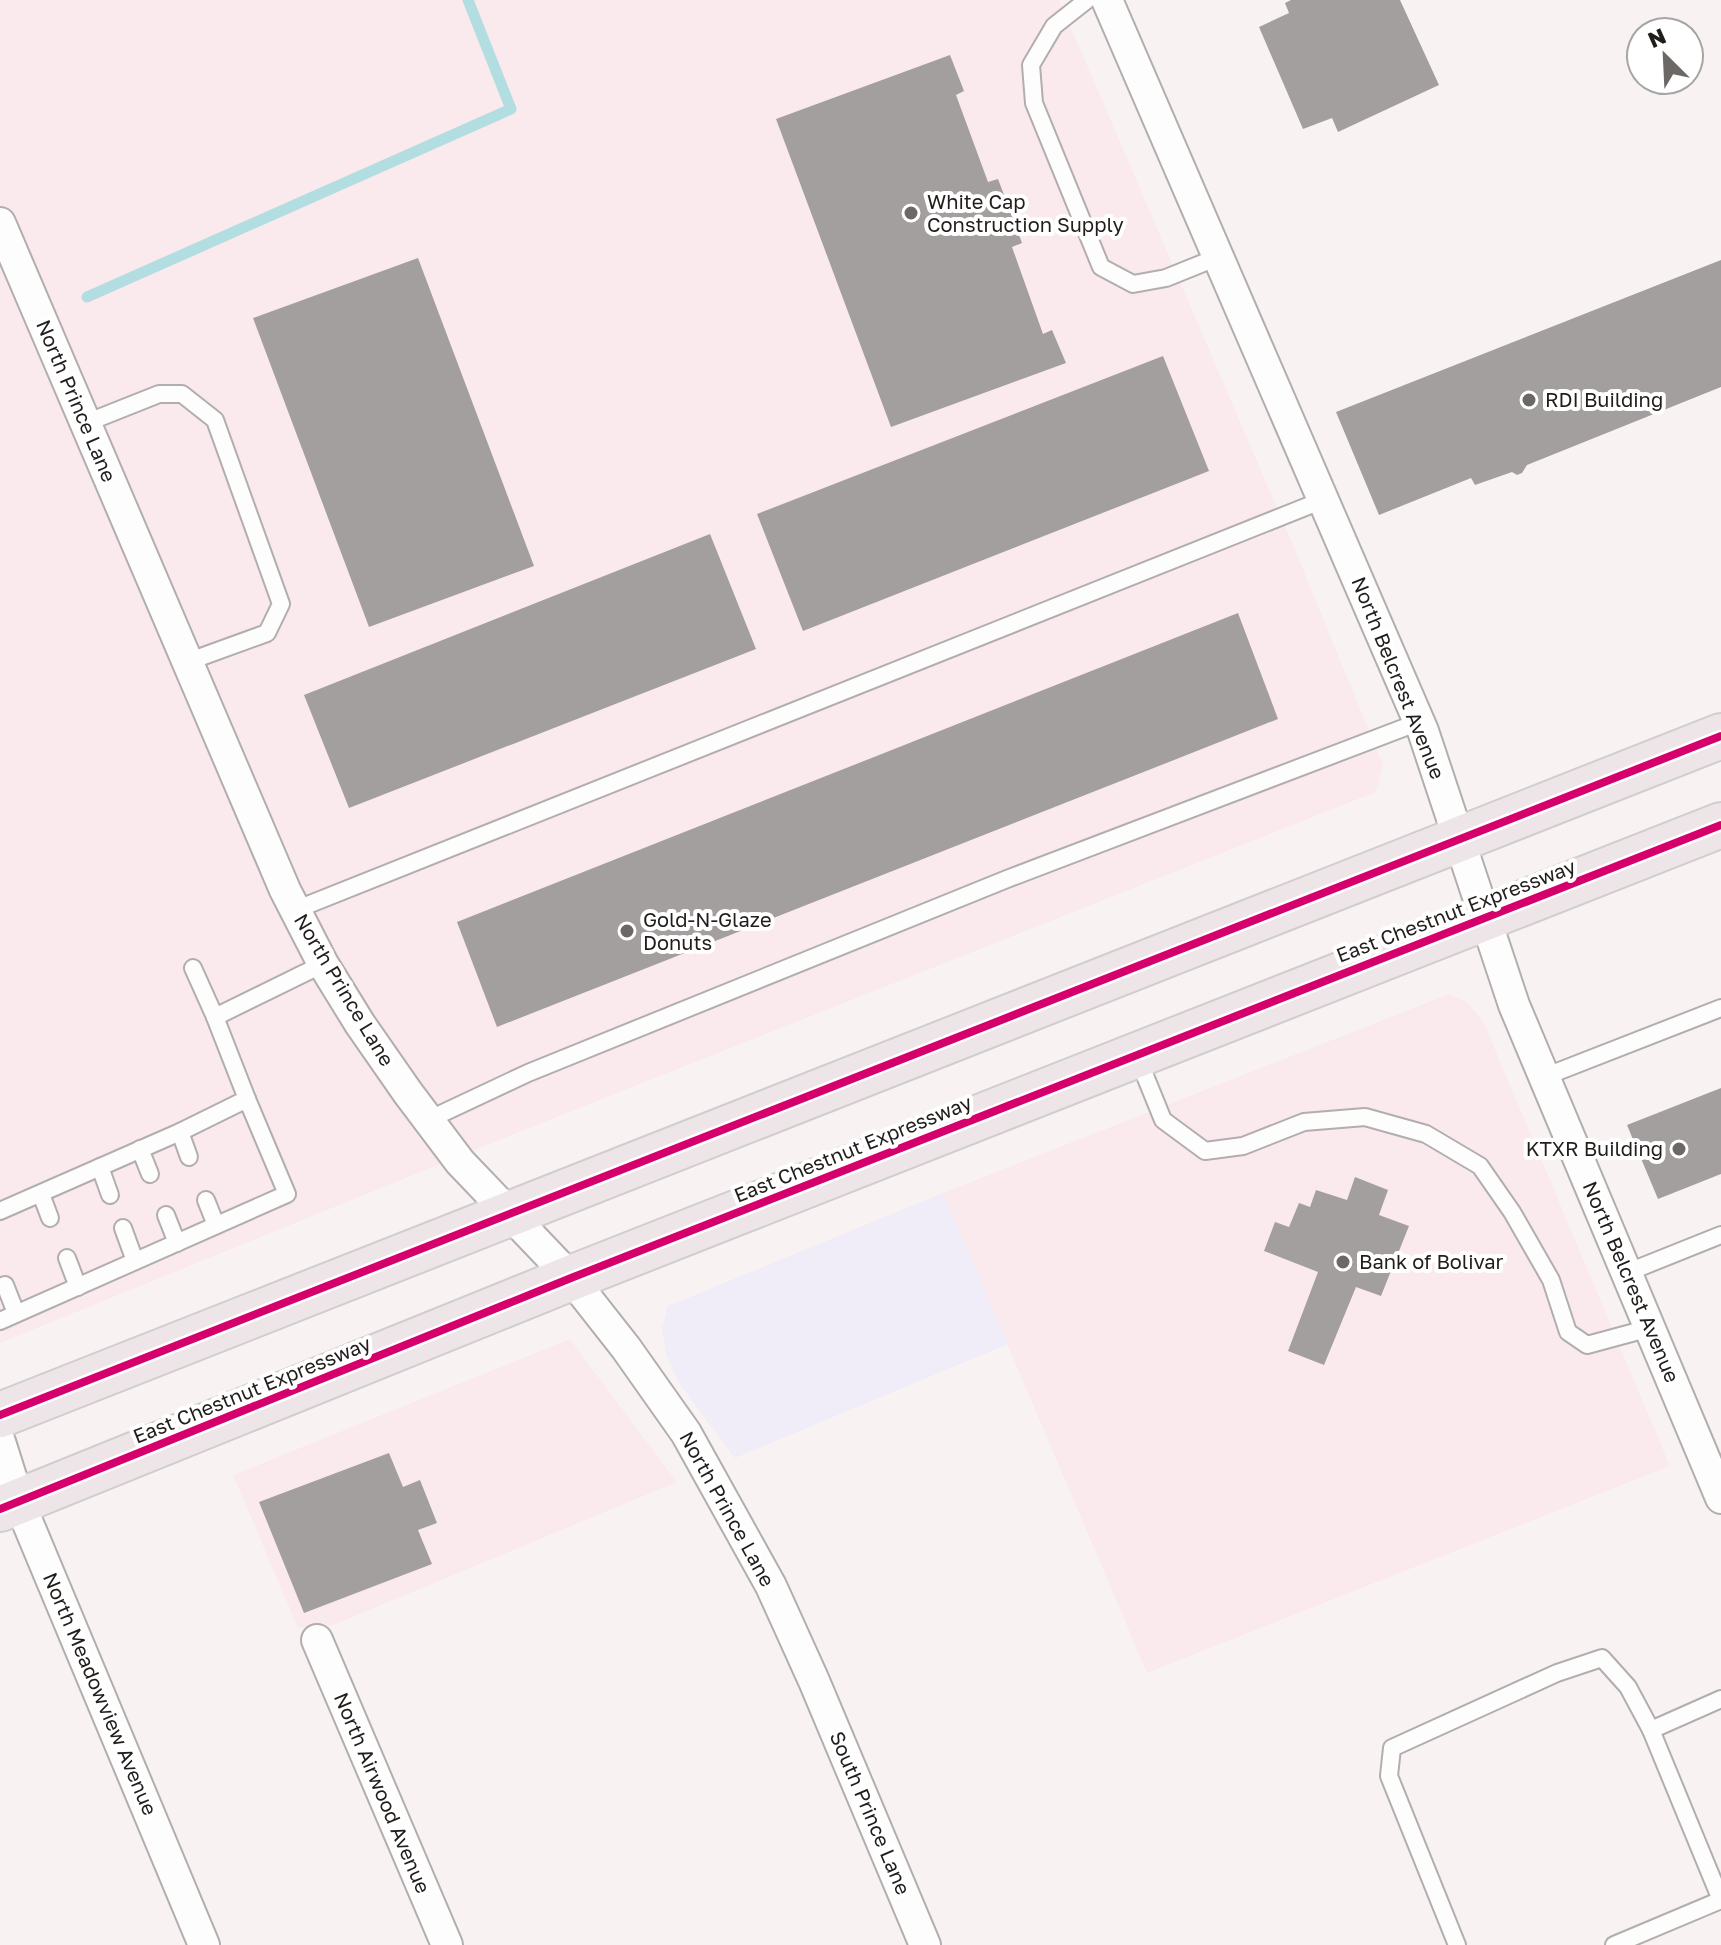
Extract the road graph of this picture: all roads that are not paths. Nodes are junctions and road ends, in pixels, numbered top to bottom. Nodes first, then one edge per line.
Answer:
1 (1087, 0) edge
2 (1107, 0) edge
3 (0, 223) edge
4 (1218, 257) junction
5 (86, 423) junction
6 (1323, 500) junction
7 (187, 662) junction
8 (1419, 722) junction
9 (1721, 736) edge
10 (1721, 825) edge
11 (1459, 839) junction
12 (295, 910) junction
13 (1484, 917) junction
14 (323, 964) junction
15 (193, 968) dead end
16 (1721, 1008) edge
17 (215, 1017) junction
18 (1136, 1055) junction
19 (1544, 1077) junction
20 (247, 1099) junction
21 (428, 1120) junction
22 (180, 1132) junction
23 (140, 1149) junction
24 (189, 1157) dead end
25 (100, 1167) junction
26 (150, 1174) dead end
27 (41, 1194) junction
28 (110, 1195) dead end
29 (206, 1200) dead end
30 (0, 1211) edge
31 (509, 1212) junction
32 (166, 1215) dead end
33 (50, 1218) dead end
34 (216, 1225) junction
35 (123, 1228) dead end
36 (1721, 1235) edge
37 (177, 1243) junction
38 (67, 1258) dead end
39 (135, 1261) junction
40 (1626, 1273) junction
41 (571, 1278) junction
42 (5, 1285) dead end
43 (78, 1287) junction
44 (16, 1313) junction
45 (0, 1321) edge
46 (1650, 1328) junction
47 (0, 1415) edge
48 (0, 1442) edge
49 (1720, 1494) edge
50 (10, 1506) edge
51 (317, 1640) dead end
52 (814, 1681) joint
53 (1721, 1699) edge
54 (1651, 1730) junction
55 (1721, 1900) edge
56 (204, 1945) edge
57 (447, 1945) edge
58 (925, 1945) edge
59 (1457, 1945) edge
60 (1614, 1945) edge

1 - 4 lane
2 - 4 street, North Belcrest Avenue
3 - 5 street, North Prince Lane
4 - 6 street, North Belcrest Avenue
5 - 7 street, North Prince Lane
5 - 7 lane
6 - 8 street, North Belcrest Avenue
6 - 12 lane
7 - 12 street, North Prince Lane
8 - 11 street, North Belcrest Avenue
8 - 21 lane
9 - 11 main road
10 - 13 main road, East Chestnut Expressway
11 - 13 street, North Belcrest Avenue
11 - 31 main road
12 - 14 street, North Prince Lane
13 - 18 main road, East Chestnut Expressway
13 - 19 street, North Belcrest Avenue
14 - 17 lane
14 - 21 street, North Prince Lane
15 - 17 lane
16 - 19 lane
17 - 20 lane
18 - 41 main road, East Chestnut Expressway
18 - 46 lane
19 - 40 street, North Belcrest Avenue
20 - 22 lane
20 - 34 lane
21 - 31 street, North Prince Lane
22 - 23 lane
22 - 24 lane
23 - 25 lane
23 - 26 lane
25 - 27 lane
25 - 28 lane
27 - 30 lane
27 - 33 lane
29 - 34 lane
31 - 41 street, North Prince Lane
31 - 47 main road
32 - 37 lane
34 - 37 lane
35 - 39 lane
36 - 40 lane
37 - 39 lane
38 - 43 lane
39 - 43 lane
40 - 46 street, North Belcrest Avenue
41 - 50 main road, East Chestnut Expressway
41 - 52 street, North Prince Lane
42 - 44 lane
43 - 44 lane
44 - 45 lane
46 - 49 street, North Belcrest Avenue
48 - 50 street, North Meadowview Avenue
50 - 56 street, North Meadowview Avenue
51 - 57 street, North Airwood Avenue
52 - 58 street, South Prince Lane
53 - 54 lane
54 - 55 lane
54 - 59 lane
55 - 60 lane

